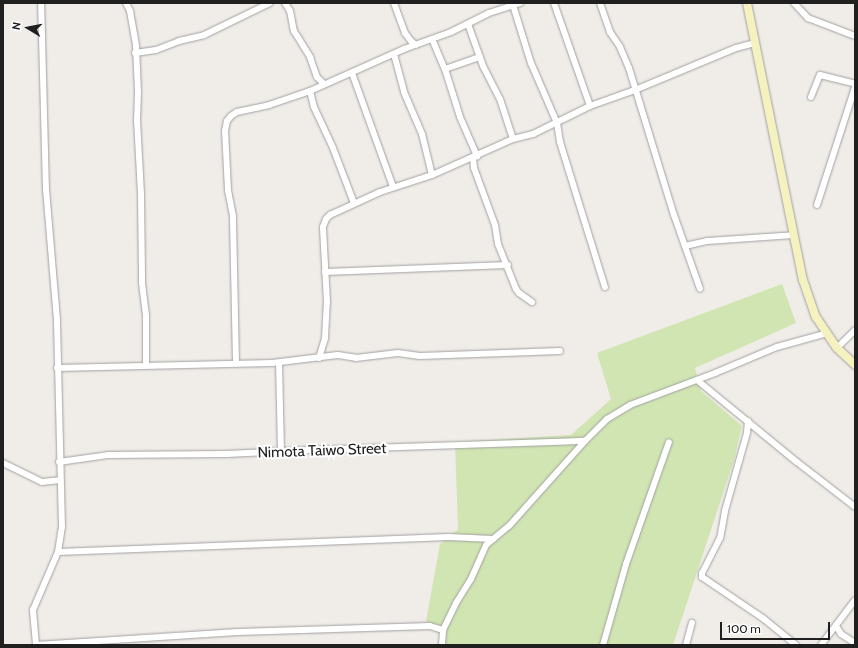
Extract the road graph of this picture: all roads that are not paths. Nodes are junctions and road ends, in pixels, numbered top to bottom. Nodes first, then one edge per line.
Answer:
1 (126, 3) edge
2 (270, 3) edge
3 (285, 3) edge
4 (394, 3) edge
5 (520, 3) edge
6 (554, 3) edge
7 (600, 3) edge
8 (747, 3) edge
9 (794, 3) edge
10 (40, 5) edge
11 (509, 5) edge
12 (468, 24) junction
13 (855, 36) edge
14 (432, 39) junction
15 (755, 43) junction
16 (416, 45) junction
17 (135, 54) junction
18 (394, 54) junction
19 (480, 57) junction
20 (445, 69) junction
21 (352, 73) junction
22 (324, 84) junction
23 (855, 86) edge
24 (635, 90) junction
25 (310, 91) junction
26 (811, 98) dead end
27 (590, 106) junction
28 (557, 123) junction
29 (513, 139) junction
30 (475, 157) junction
31 (432, 175) junction
32 (393, 187) junction
33 (354, 203) junction
34 (817, 205) dead end
35 (794, 234) junction
36 (685, 246) junction
37 (508, 265) junction
38 (325, 272) junction
39 (605, 287) dead end
40 (700, 289) dead end
41 (532, 302) dead end
42 (855, 330) edge
43 (827, 333) junction
44 (837, 348) junction
45 (560, 351) dead end
46 (320, 358) junction
47 (236, 363) junction
48 (279, 363) junction
49 (855, 365) edge
50 (146, 366) junction
51 (57, 368) junction
52 (697, 380) junction
53 (748, 421) junction
54 (585, 441) junction
55 (669, 442) dead end
56 (281, 452) junction
57 (59, 462) junction
58 (3, 463) edge
59 (60, 480) junction
60 (855, 507) edge
61 (493, 538) junction
62 (58, 552) junction
63 (855, 600) edge
64 (692, 623) dead end
65 (836, 626) junction
66 (443, 630) junction
67 (855, 643) edge
68 (36, 645) edge
69 (442, 645) edge
70 (603, 645) edge
71 (686, 645) edge
72 (796, 645) edge
73 (821, 645) edge

1 - 17 street
2 - 17 street
3 - 22 street
4 - 16 street
5 - 11 street
6 - 27 street
7 - 24 street
8 - 15 main road
9 - 13 street
10 - 51 street
11 - 12 street
11 - 28 street
12 - 14 street
12 - 19 street
14 - 16 street
14 - 20 street
15 - 24 street
15 - 35 main road
16 - 18 street
17 - 50 street
18 - 21 street
18 - 31 street
19 - 20 street
19 - 29 street
20 - 30 street
21 - 22 street
21 - 32 street
22 - 25 street
23 - 26 street
23 - 34 street
24 - 27 street
24 - 36 street
25 - 33 street
25 - 47 street
27 - 28 street
28 - 29 street
28 - 39 street
29 - 30 street
30 - 31 street
30 - 37 street
31 - 32 street
32 - 33 street
33 - 38 street
35 - 36 street
35 - 43 main road
36 - 40 street
37 - 38 street
37 - 41 street
38 - 46 street
42 - 44 street
43 - 44 main road
43 - 52 street
44 - 49 main road
45 - 46 street
46 - 48 street
47 - 48 street
47 - 50 street
48 - 56 street
50 - 51 street
51 - 57 street
52 - 53 street
52 - 54 street
53 - 60 street
53 - 72 street
54 - 56 street, Nimota Taiwo Street
54 - 61 street
55 - 70 street
56 - 57 street, Nimota Taiwo Street
57 - 59 street
58 - 59 street
59 - 62 street
61 - 62 street
61 - 66 street
62 - 68 street
63 - 65 street
64 - 71 street
65 - 67 street
65 - 73 street
66 - 68 street
66 - 69 street

